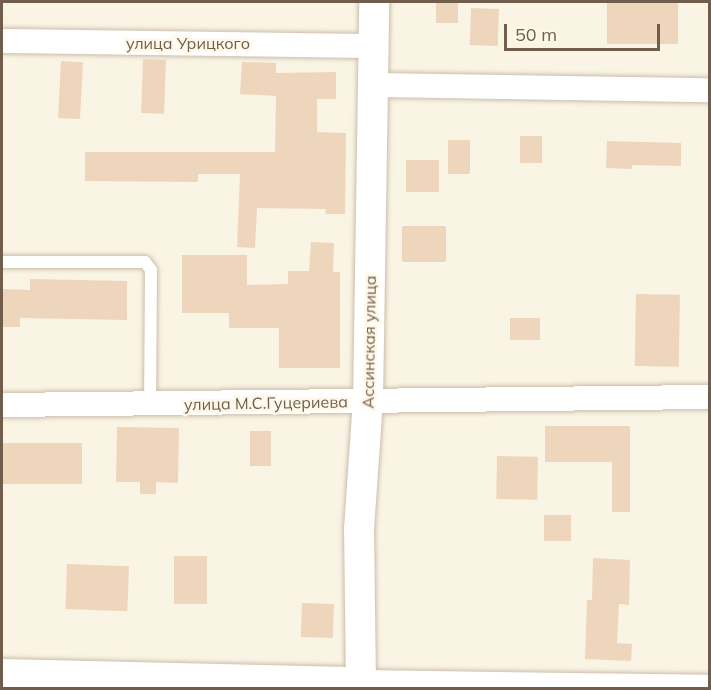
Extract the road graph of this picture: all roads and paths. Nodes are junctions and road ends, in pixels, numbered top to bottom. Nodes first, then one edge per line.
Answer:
1 (374, 2) edge
2 (2, 41) edge
3 (374, 46) junction
4 (374, 85) junction
5 (710, 90) edge
6 (2, 262) edge
7 (710, 397) edge
8 (368, 401) junction
9 (2, 405) edge
10 (150, 405) junction
11 (2, 674) edge
12 (361, 685) edge
13 (710, 687) edge

1 - 3 street, Ассинская улица
2 - 3 street, улица Урицкого
3 - 4 street, Ассинская улица
4 - 5 street
4 - 8 street, Ассинская улица
6 - 10 lane
7 - 8 street, улица М.С.Гуцериева
8 - 10 street, улица М.С.Гуцериева
8 - 12 street, Ассинская улица
9 - 10 street, улица М.С.Гуцериева
11 - 12 street
12 - 13 street

